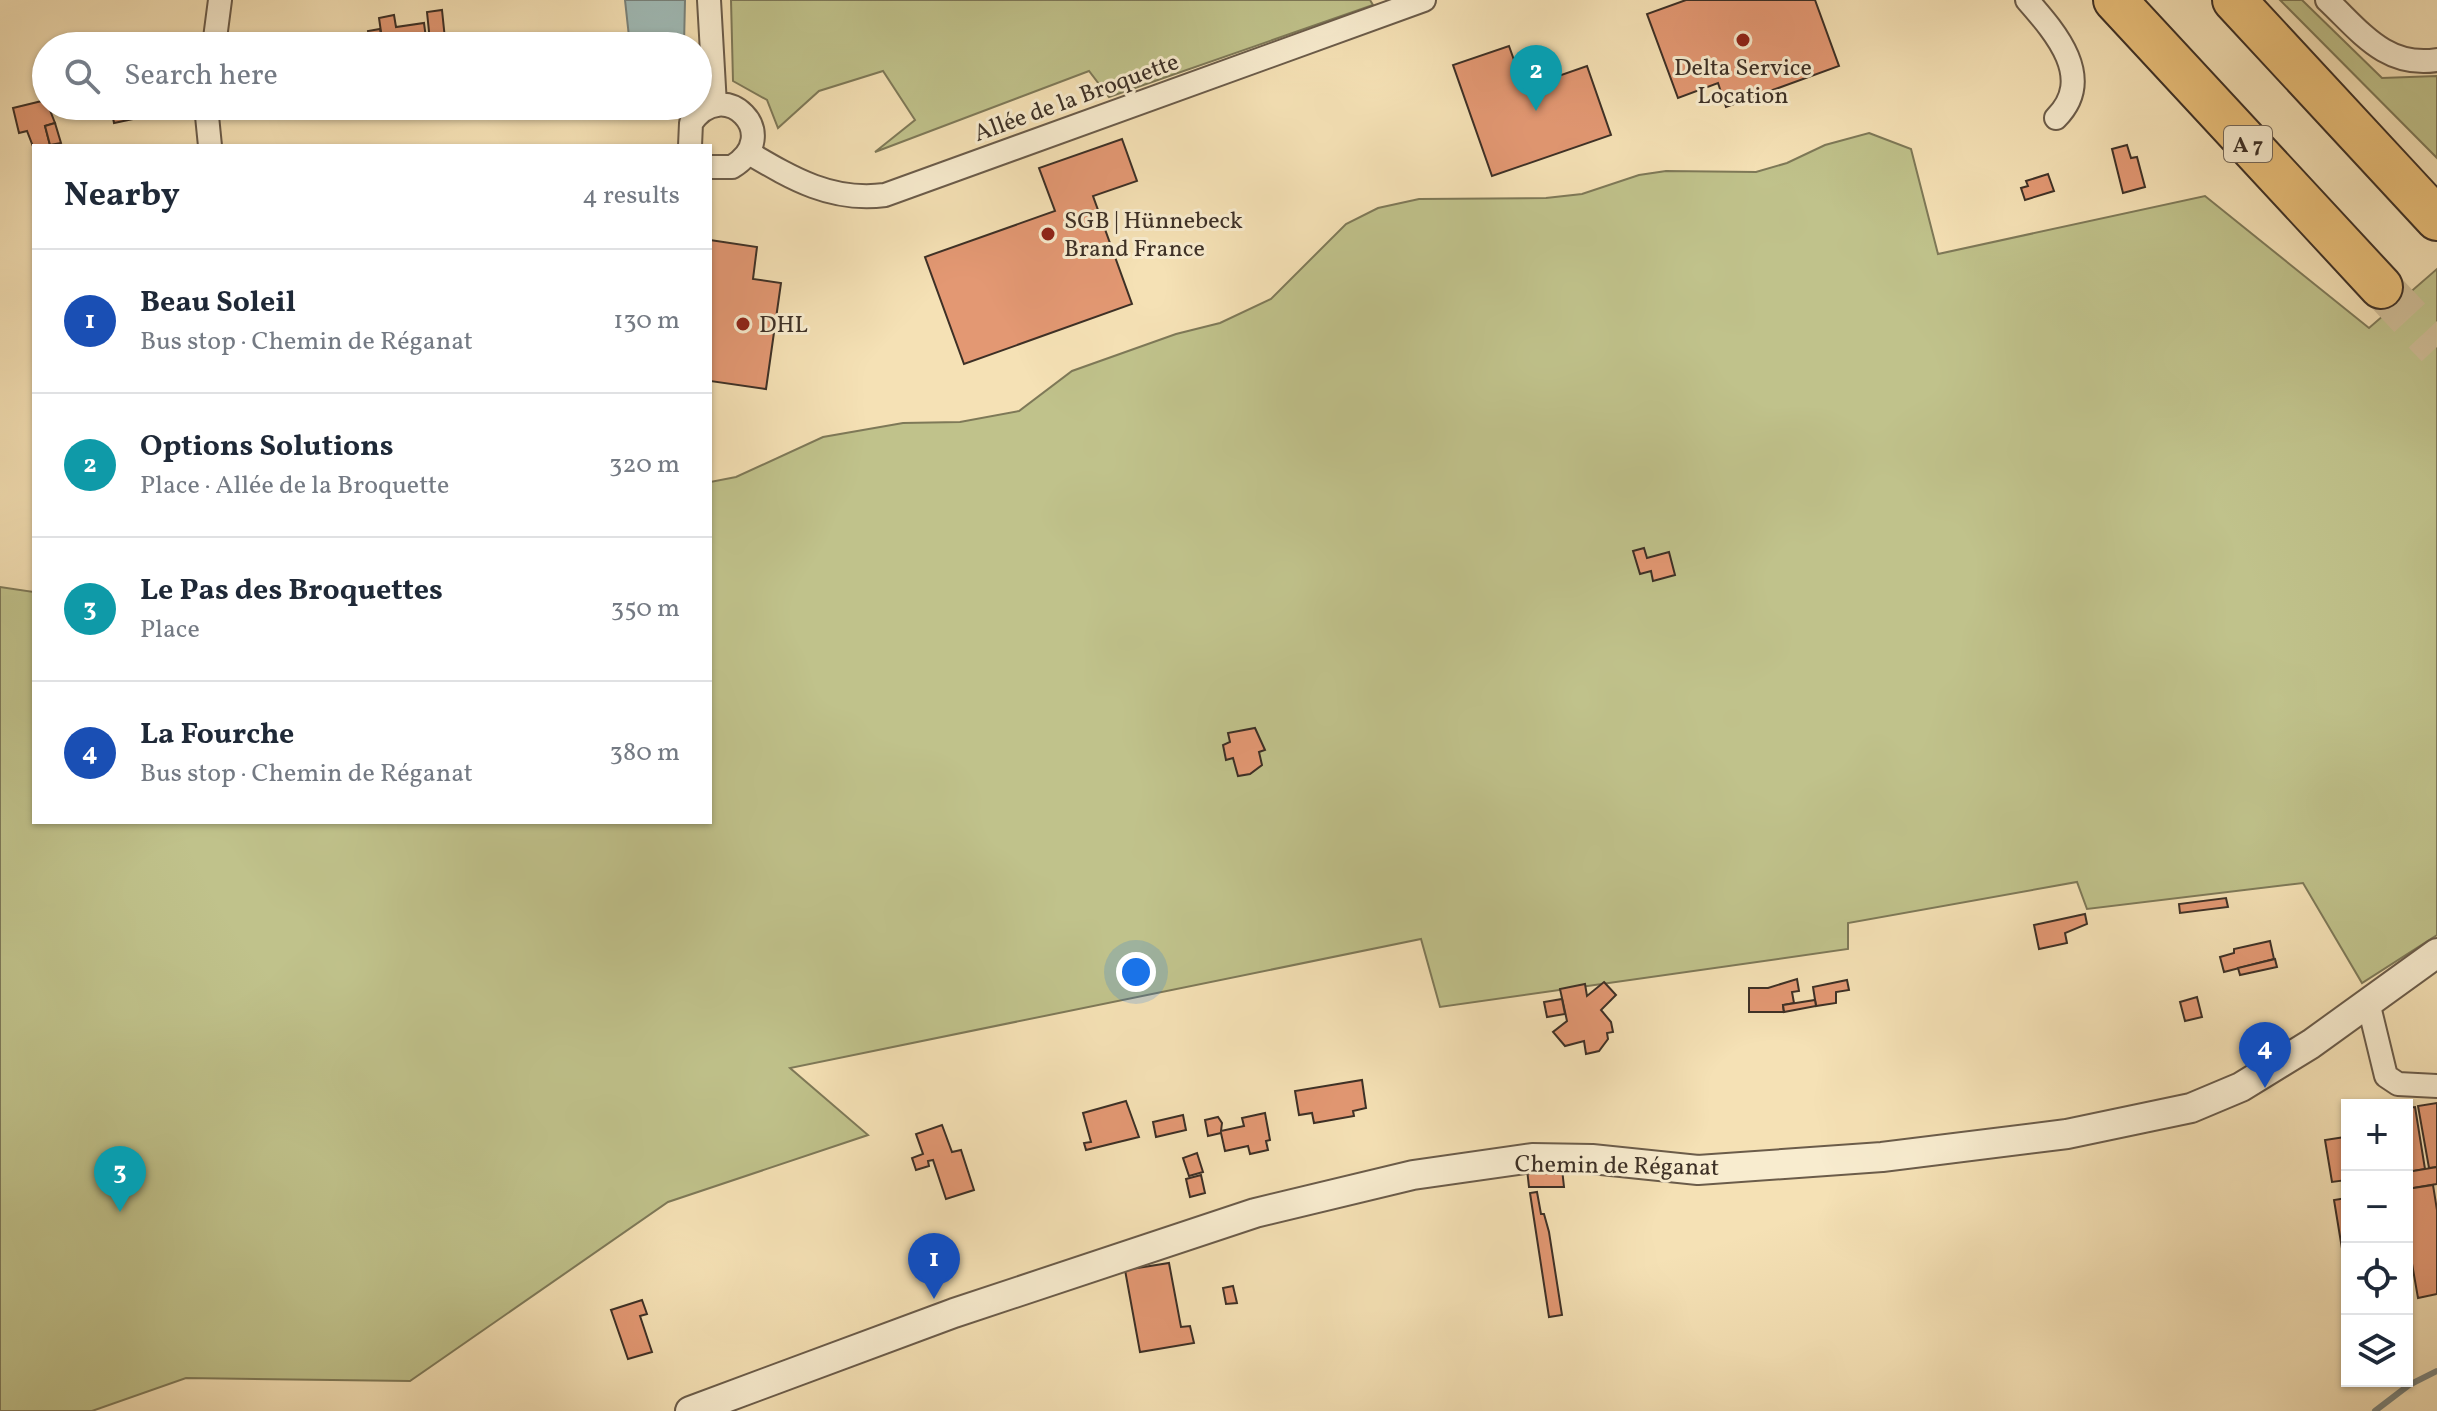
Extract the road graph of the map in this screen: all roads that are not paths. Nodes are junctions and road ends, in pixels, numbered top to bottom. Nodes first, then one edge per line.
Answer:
1 (220, 0) edge
2 (709, 0) edge
3 (1424, 0) edge
4 (2027, 0) edge
5 (2115, 0) edge
6 (2234, 0) edge
7 (2327, 0) edge
8 (216, 32) edge
9 (707, 32) edge
10 (2437, 60) edge
11 (712, 97) edge
12 (715, 105) junction
13 (712, 106) edge
14 (2056, 118) dead end
15 (207, 120) edge
16 (693, 120) edge
17 (210, 144) edge
18 (690, 144) edge
19 (749, 153) junction
20 (712, 167) edge
21 (2437, 219) edge
22 (2381, 287) tunnel mouth
23 (2437, 953) edge
24 (2368, 1002) junction
25 (2437, 1086) edge
26 (690, 1411) edge

1 - 8 street
2 - 9 street
3 - 19 street, Allée de la Broquette
4 - 14 street
5 - 22 highway, A 7
6 - 21 highway
7 - 10 street
11 - 12 street
12 - 13 street
12 - 19 street
15 - 17 street
16 - 18 street
19 - 20 street
23 - 24 street, Chemin de Réganat
24 - 25 street
24 - 26 street, Chemin de Réganat

